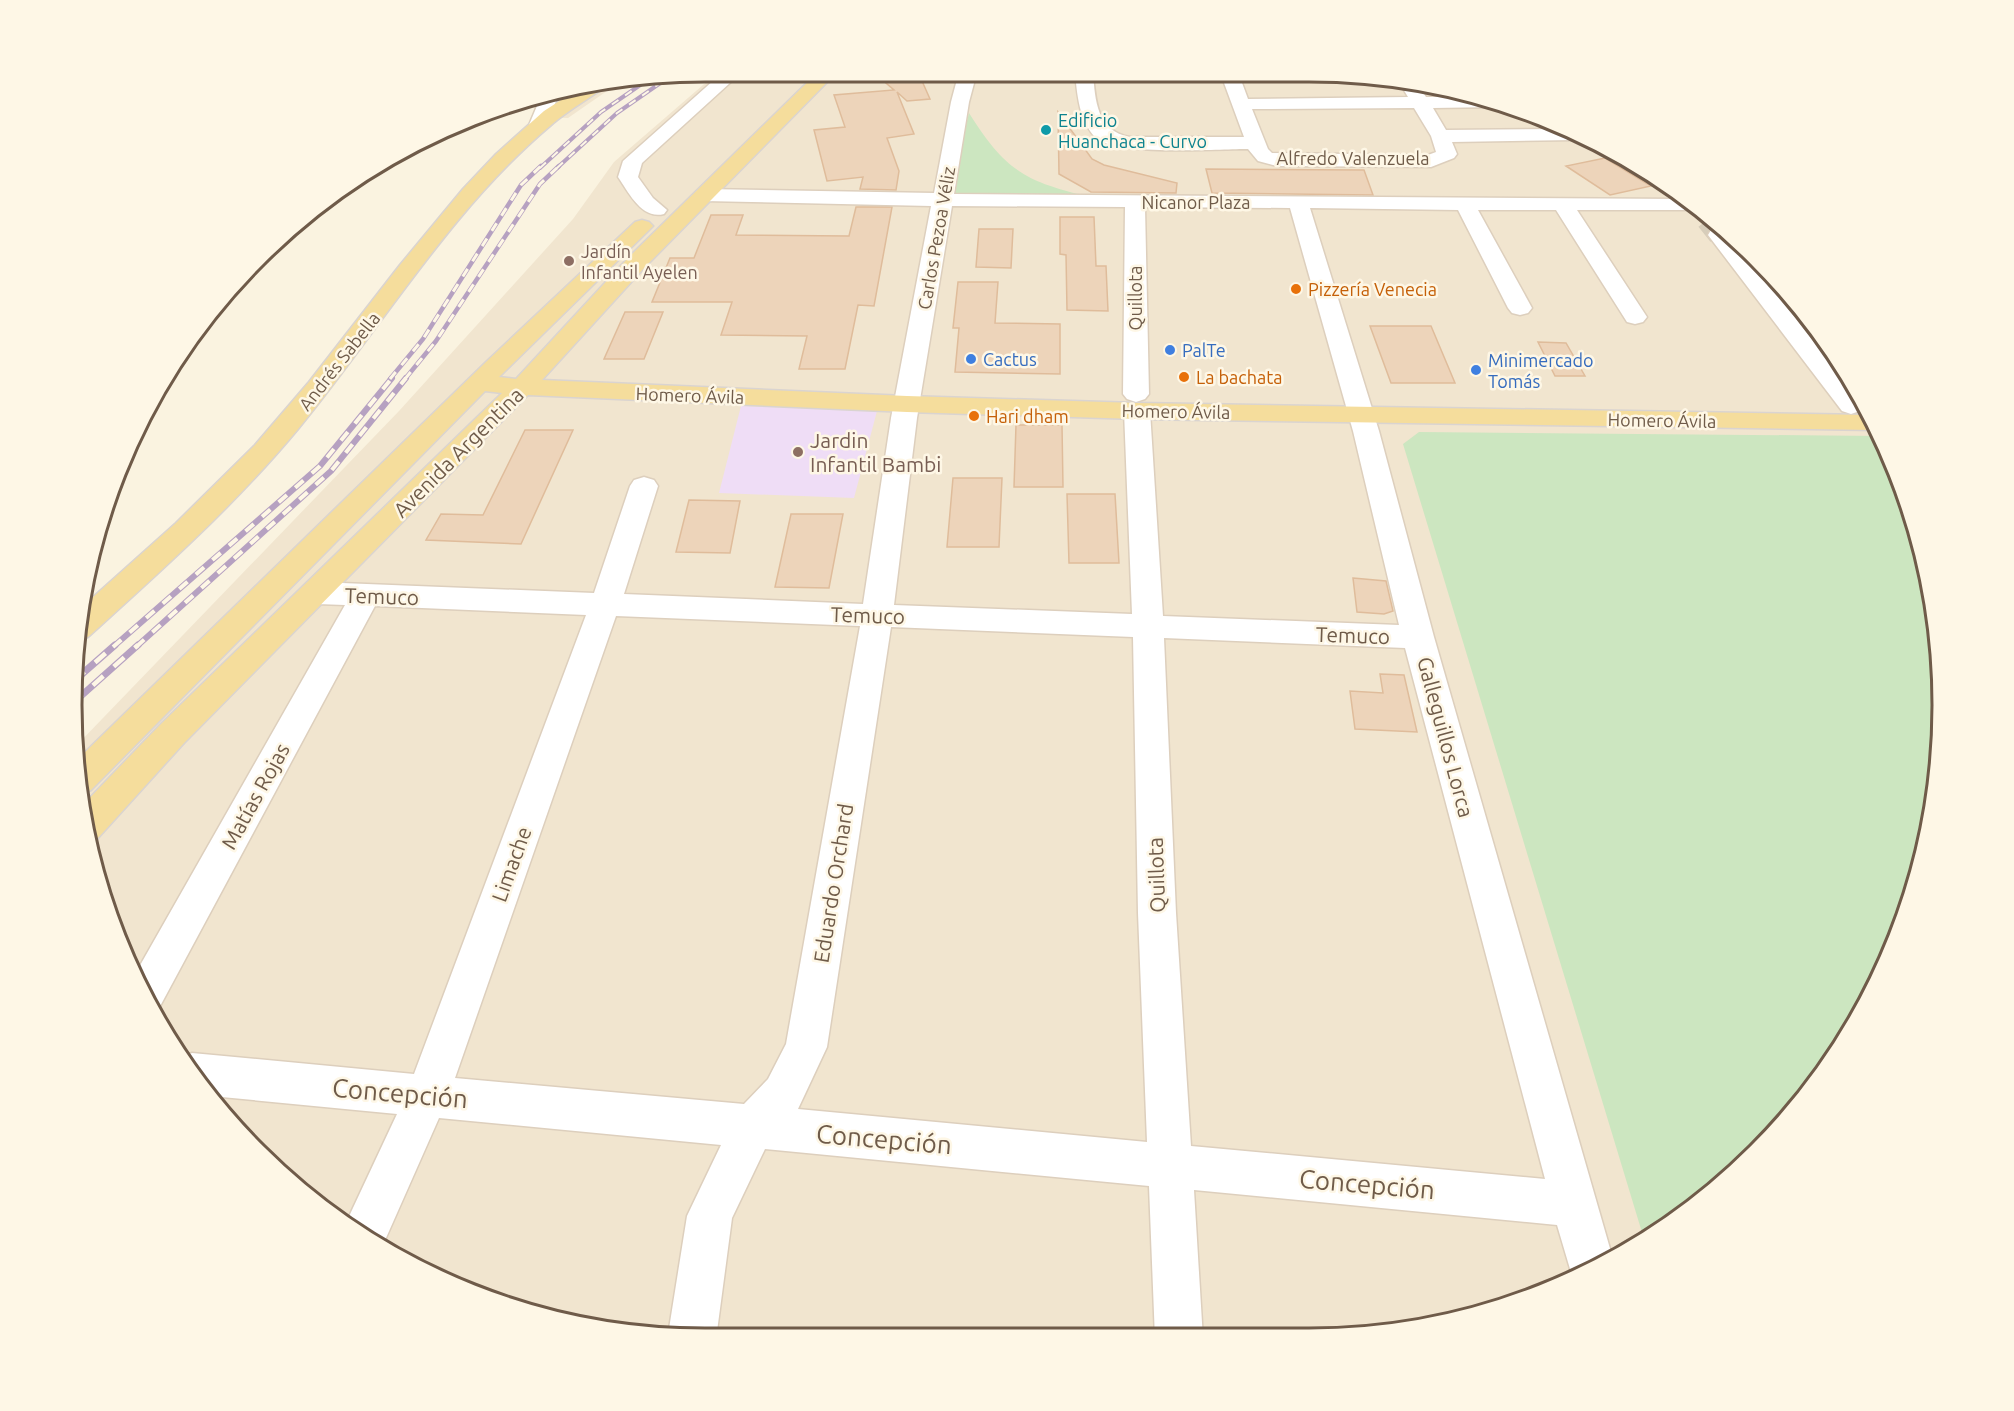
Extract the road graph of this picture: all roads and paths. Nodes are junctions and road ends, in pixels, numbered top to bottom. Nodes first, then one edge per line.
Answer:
1 (722, 82) edge
2 (818, 82) edge
3 (965, 82) edge
4 (1086, 82) edge
5 (1233, 82) edge
6 (1414, 92) edge
7 (582, 94) edge
8 (1421, 102) junction
9 (1462, 102) edge
10 (547, 103) edge
11 (1243, 104) junction
12 (538, 125) junction
13 (1556, 134) edge
14 (1440, 136) junction
15 (1260, 150) junction
16 (674, 194) dead end
17 (704, 195) junction
18 (943, 200) junction
19 (1135, 201) junction
20 (1300, 202) junction
21 (1465, 204) junction
22 (1562, 204) junction
23 (1680, 205) edge
24 (657, 210) junction
25 (1726, 243) edge
26 (1520, 308) dead end
27 (1635, 317) dead end
28 (487, 375) junction
29 (529, 379) junction
30 (908, 395) junction
31 (1849, 396) edge
32 (1136, 402) junction
33 (1854, 406) edge
34 (1358, 407) junction
35 (1863, 423) edge
36 (644, 486) dead end
37 (317, 592) junction
38 (366, 595) junction
39 (605, 605) junction
40 (877, 616) junction
41 (89, 618) edge
42 (1148, 626) junction
43 (1418, 637) junction
44 (87, 772) edge
45 (93, 819) edge
46 (150, 986) edge
47 (204, 1075) edge
48 (427, 1096) junction
49 (753, 1126) junction
50 (1170, 1166) junction
51 (1575, 1204) junction
52 (367, 1229) edge
53 (1590, 1261) edge
54 (694, 1328) edge
55 (1178, 1328) edge

1 - 24 street
2 - 17 main road, Avenida Argentina
3 - 18 street, Carlos Pezoa Véliz
4 - 15 street, Alfredo Valenzuela
5 - 11 street
6 - 8 street
7 - 12 main road, Andrés Sabella
8 - 9 street
8 - 11 street
8 - 14 street
10 - 12 street
11 - 15 street
12 - 41 main road, Andrés Sabella
13 - 14 street, Alfredo Valenzuela
14 - 15 street, Alfredo Valenzuela
16 - 24 main road, Avenida Argentina
17 - 18 street, Nicanor Plaza
17 - 29 main road, Avenida Argentina
18 - 19 street, Nicanor Plaza
18 - 30 street, Carlos Pezoa Véliz
19 - 20 street, Nicanor Plaza
19 - 32 street, Quillota
20 - 21 street, Nicanor Plaza
20 - 34 street, Galleguillos Lorca
21 - 22 street, Nicanor Plaza
21 - 26 street
22 - 23 street, Nicanor Plaza
22 - 27 street
24 - 28 main road, Avenida Argentina
25 - 31 street
28 - 29 main road, Homero Ávila
28 - 44 main road, Avenida Argentina
29 - 30 main road, Homero Ávila
29 - 37 main road, Avenida Argentina
30 - 32 main road, Homero Ávila
30 - 40 street, Eduardo Orchard
32 - 34 main road, Homero Ávila
32 - 42 street, Quillota
33 - 34 main road, Homero Ávila
34 - 35 main road, Homero Ávila
34 - 43 street, Galleguillos Lorca
36 - 39 street, Limache
37 - 38 street, Temuco
37 - 45 main road, Avenida Argentina
38 - 39 street, Temuco
38 - 46 street, Matías Rojas
39 - 40 street, Temuco
39 - 48 street, Limache
40 - 42 street, Temuco
40 - 49 street, Eduardo Orchard
42 - 43 street, Temuco
42 - 50 street, Quillota
43 - 51 street, Galleguillos Lorca
47 - 48 street, Concepción
48 - 49 street, Concepción
48 - 52 street, Limache
49 - 50 street, Concepción
49 - 54 street, Eduardo Orchard
50 - 51 street, Concepción
50 - 55 street, Quillota
51 - 53 street, Galleguillos Lorca

